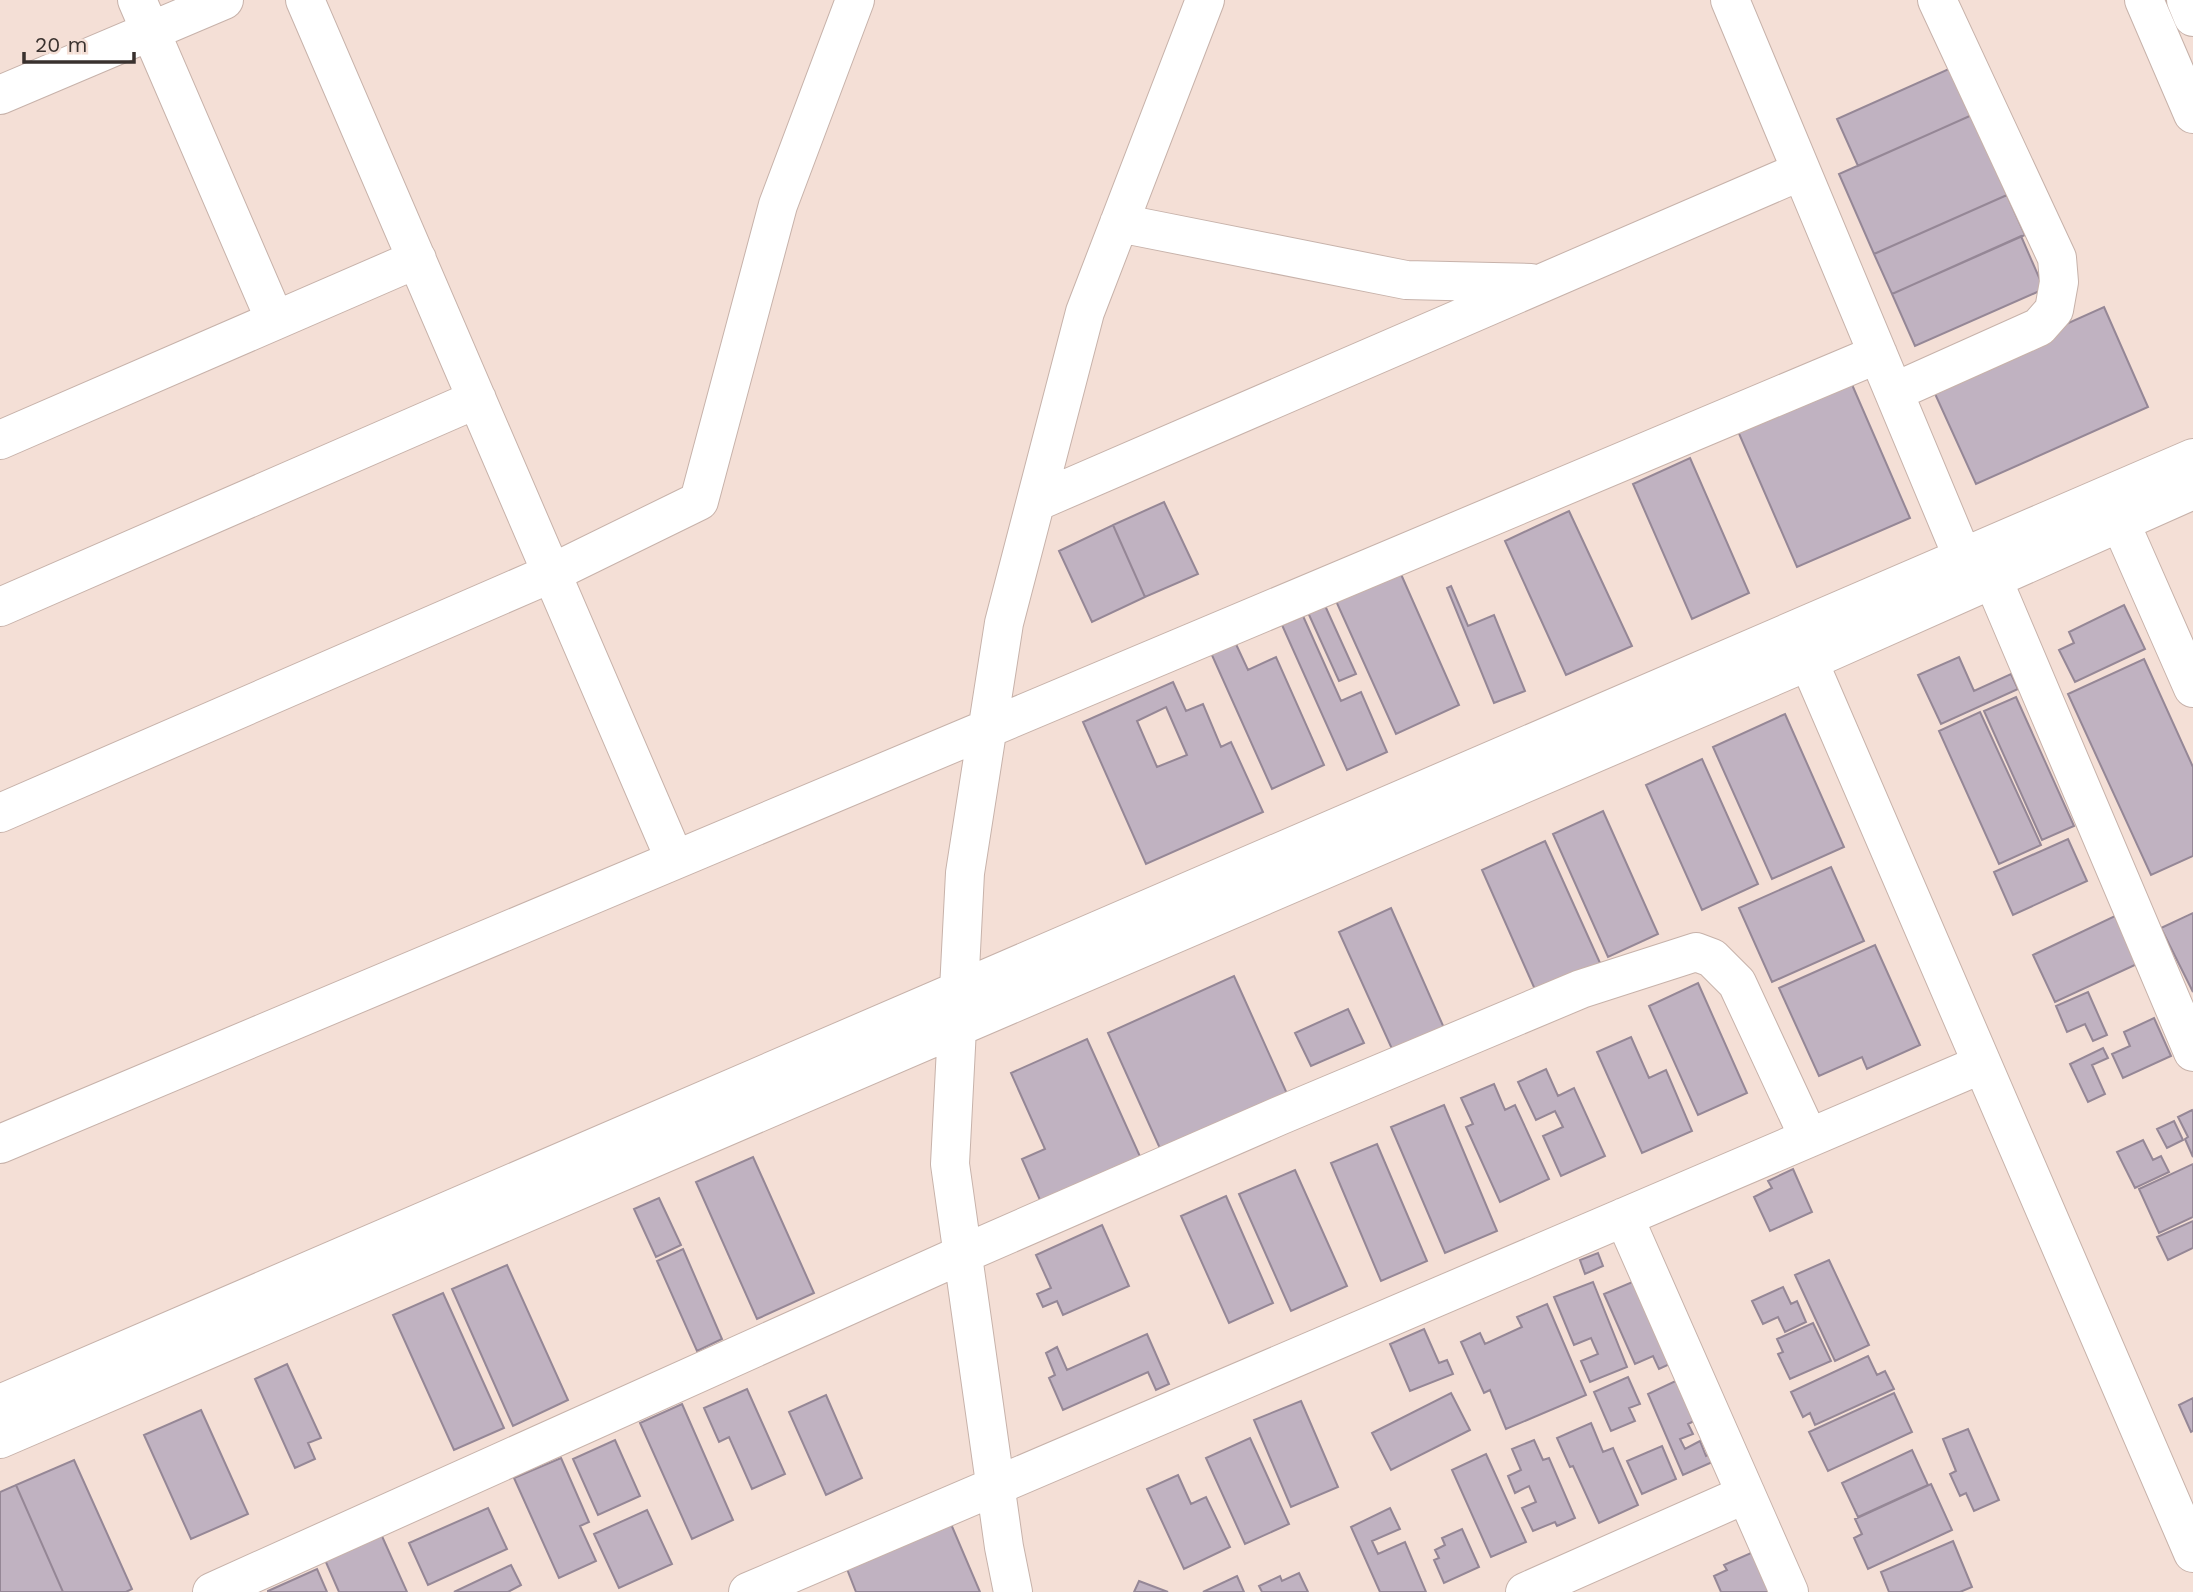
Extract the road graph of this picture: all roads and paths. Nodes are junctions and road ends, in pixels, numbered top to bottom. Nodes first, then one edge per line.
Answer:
1 (224, 0) edge
2 (305, 0) edge
3 (855, 0) edge
4 (1205, 0) edge
5 (1730, 0) edge
6 (1937, 0) edge
7 (2144, 0) edge
8 (2186, 0) edge
9 (144, 16) edge
10 (2193, 17) edge
11 (0, 95) edge
12 (2193, 114) edge
13 (1801, 171) junction
14 (1119, 223) junction
15 (417, 259) junction
16 (1542, 283) junction
17 (275, 320) junction
18 (1878, 354) junction
19 (1894, 392) junction
20 (477, 399) junction
21 (0, 440) edge
22 (2193, 458) edge
23 (2193, 490) edge
24 (1036, 502) junction
25 (2120, 522) junction
26 (1978, 569) junction
27 (552, 573) junction
28 (0, 607) edge
29 (1802, 646) junction
30 (2193, 688) edge
31 (987, 729) junction
32 (0, 813) edge
33 (676, 860) junction
34 (959, 989) junction
35 (957, 1027) junction
36 (2191, 1043) edge
37 (1982, 1064) junction
38 (1809, 1138) junction
39 (0, 1144) edge
40 (1624, 1217) junction
41 (962, 1254) junction
42 (0, 1404) edge
43 (0, 1438) edge
44 (996, 1486) junction
45 (1746, 1494) junction
46 (2193, 1553) edge
47 (212, 1592) edge
48 (748, 1592) edge
49 (1013, 1592) edge
50 (1525, 1592) edge
51 (1789, 1592) edge

1 - 9 street
2 - 15 street
3 - 27 street
4 - 14 street
5 - 13 street
6 - 19 street
7 - 12 street
8 - 10 street
9 - 11 street
9 - 17 street
13 - 16 street
13 - 18 street
14 - 16 street
14 - 24 street
15 - 17 street
15 - 20 street
16 - 24 street
17 - 21 street
18 - 19 street
18 - 31 street
19 - 26 street
20 - 27 street
20 - 28 street
22 - 26 street
23 - 25 street
24 - 31 street
25 - 26 street
25 - 30 street
26 - 29 street
26 - 36 street
27 - 32 street
27 - 33 street
29 - 34 street
29 - 35 street
29 - 37 street
31 - 33 street
31 - 34 street
33 - 39 street
34 - 35 street
34 - 42 street
35 - 41 street
35 - 43 street
37 - 38 street
37 - 46 street
38 - 40 street
38 - 41 street
40 - 44 street
40 - 45 street
41 - 44 street
41 - 47 street
44 - 48 street
44 - 49 street
45 - 50 street
45 - 51 street

